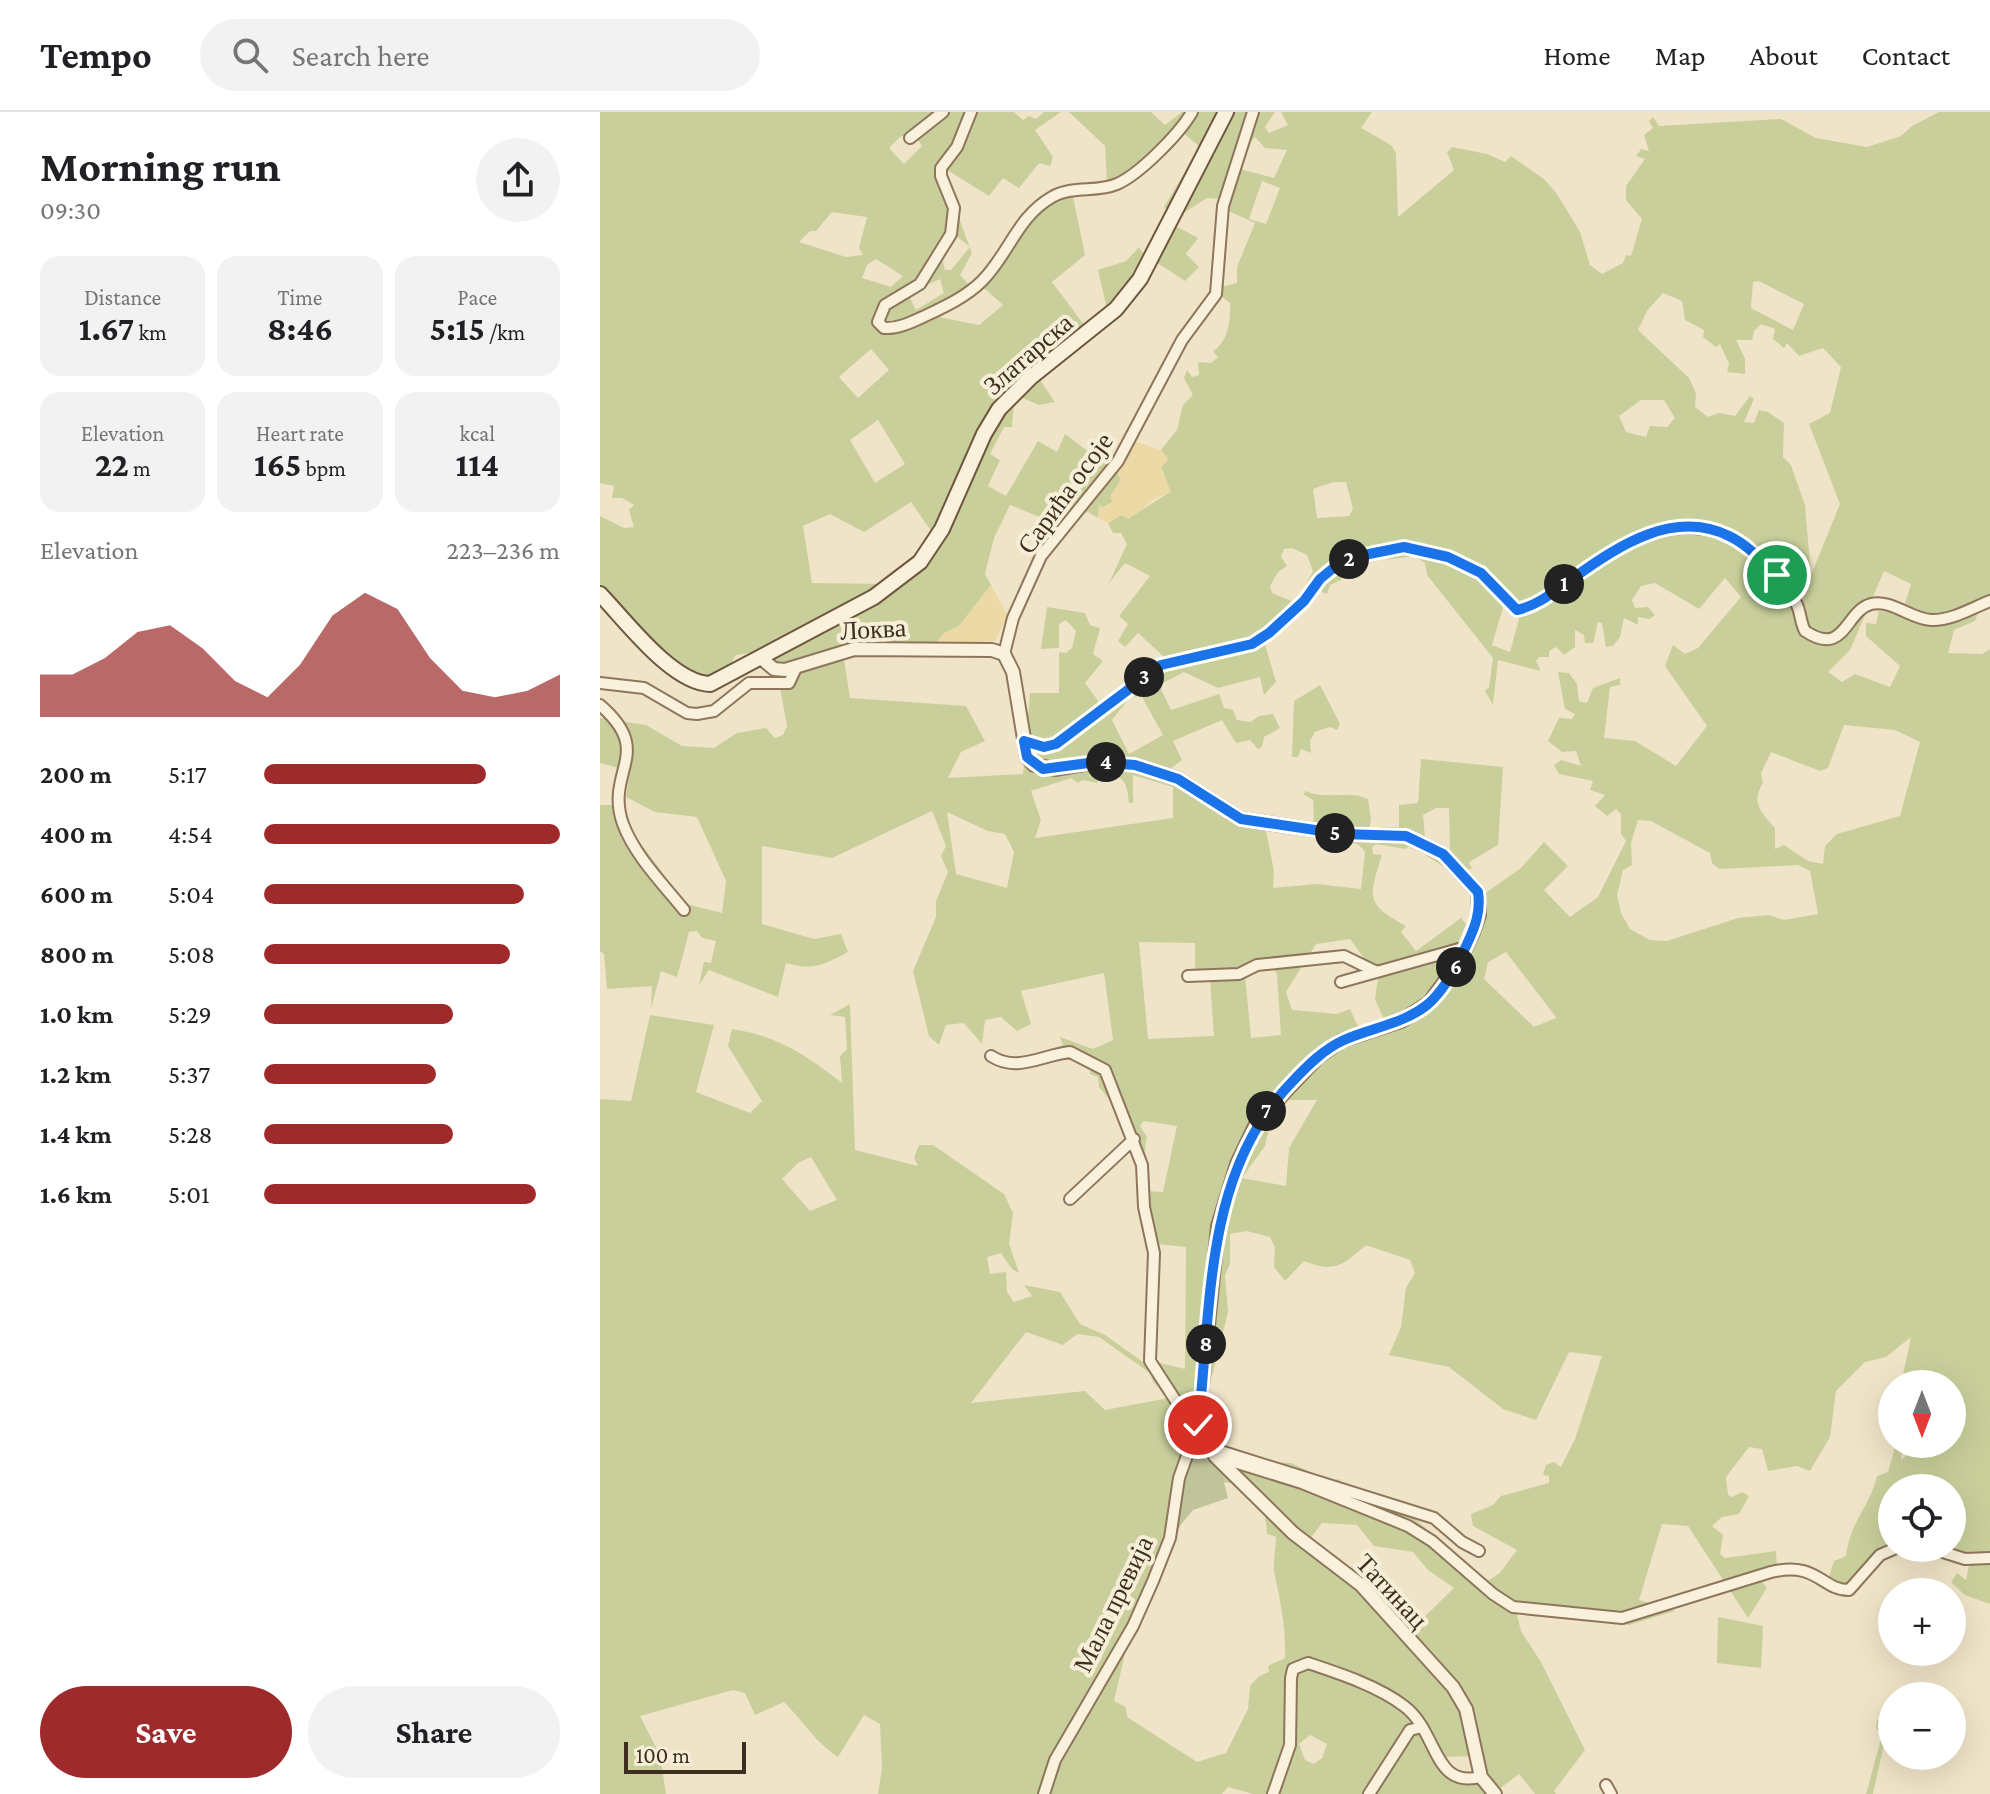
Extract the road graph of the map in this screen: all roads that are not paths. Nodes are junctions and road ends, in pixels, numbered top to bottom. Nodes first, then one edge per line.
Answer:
1 (943, 112) edge
2 (971, 112) edge
3 (1192, 112) edge
4 (1226, 112) edge
5 (1253, 112) edge
6 (910, 138) dead end
7 (600, 594) edge
8 (1990, 601) edge
9 (1004, 654) junction
10 (761, 658) junction
11 (796, 668) junction
12 (600, 683) edge
13 (600, 705) edge
14 (1024, 741) junction
15 (684, 910) dead end
16 (1466, 947) junction
17 (1377, 972) junction
18 (1188, 976) dead end
19 (1341, 982) dead end
20 (991, 1056) dead end
21 (1134, 1139) junction
22 (1070, 1199) dead end
23 (1198, 1425) junction
24 (1213, 1452) junction
25 (1479, 1551) dead end
26 (1878, 1557) edge
27 (1990, 1558) edge
28 (1966, 1559) edge
29 (1422, 1727) junction
30 (1481, 1777) junction
31 (1044, 1794) edge
32 (1273, 1794) edge
33 (1369, 1794) edge
34 (1495, 1794) edge

1 - 6 street
2 - 3 street
4 - 10 main road, Златарска
5 - 9 street, Сарића осоје
7 - 10 main road
8 - 14 street
9 - 11 street, Локва
9 - 14 street
10 - 11 street
11 - 12 street
13 - 15 street
14 - 16 street
16 - 17 street
16 - 23 street
17 - 18 street
17 - 19 street
20 - 21 street
21 - 22 street
21 - 23 street
23 - 24 street
23 - 31 street, Мала превија
24 - 25 street
24 - 26 street
24 - 30 street, Татинац
27 - 28 street
29 - 30 street
29 - 32 street
29 - 33 street
30 - 34 street, Татинац

